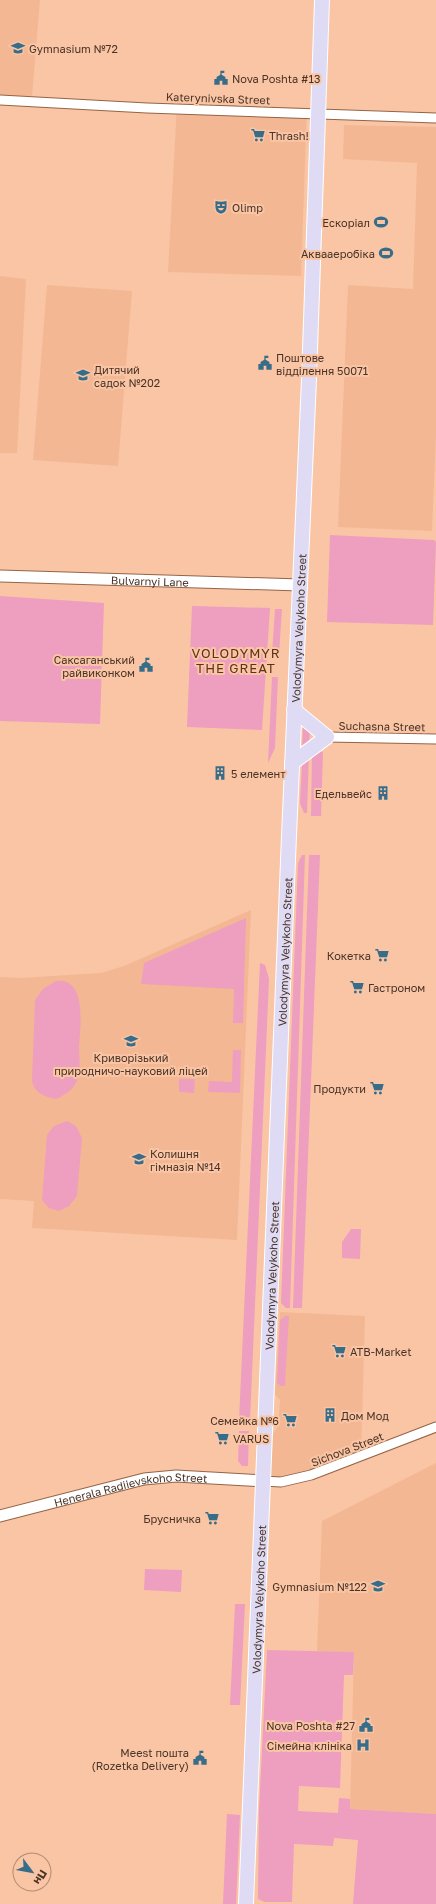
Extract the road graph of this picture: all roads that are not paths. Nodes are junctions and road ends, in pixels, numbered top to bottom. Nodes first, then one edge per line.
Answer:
1 (322, 0) edge
2 (0, 100) edge
3 (318, 114) junction
4 (436, 118) edge
5 (0, 576) edge
6 (300, 585) junction
7 (294, 710) junction
8 (328, 737) junction
9 (436, 739) edge
10 (292, 763) junction
11 (436, 1427) edge
12 (263, 1481) junction
13 (0, 1516) edge
14 (246, 1904) edge

1 - 3 main road, Volodymyra Velykoho Street
2 - 3 street, Katerynivska Street
3 - 4 street, Katerynivska Street
3 - 6 main road, Volodymyra Velykoho Street
5 - 6 street, Bulvarnyi Lane
6 - 7 main road, Volodymyra Velykoho Street
7 - 8 main road
7 - 10 main road, Volodymyra Velykoho Street
8 - 9 street, Suchasna Street
8 - 10 main road
10 - 12 main road, Volodymyra Velykoho Street
11 - 12 street, Sichova Street
12 - 13 street, Henerala Radiievskoho Street
12 - 14 main road, Volodymyra Velykoho Street

